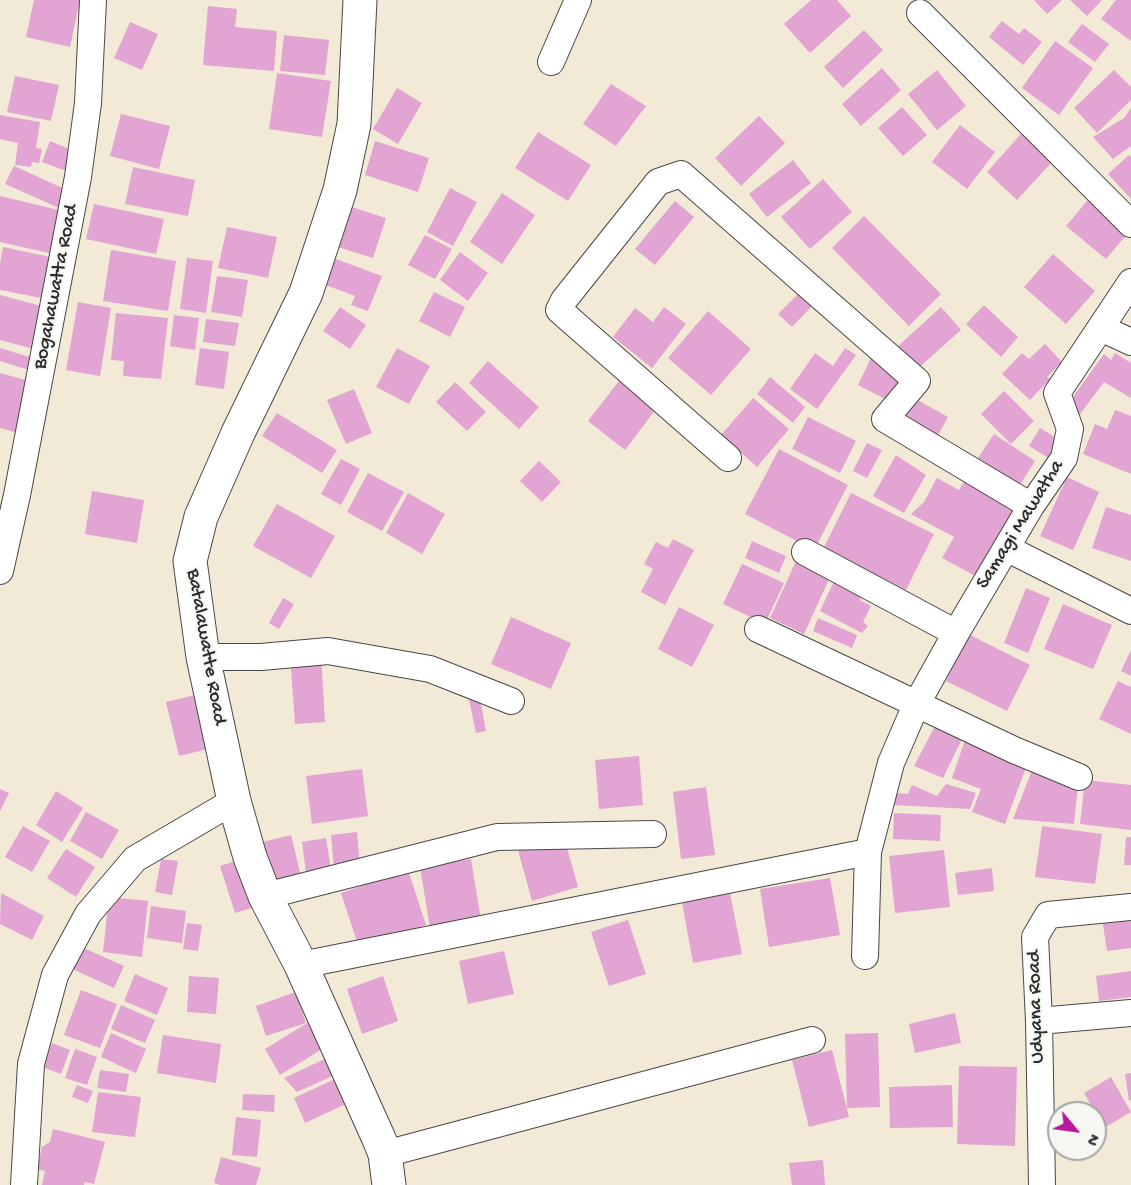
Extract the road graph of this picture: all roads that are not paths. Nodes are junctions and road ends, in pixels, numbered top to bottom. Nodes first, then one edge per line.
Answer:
1 (93, 0) edge
2 (360, 0) edge
3 (578, 0) edge
4 (920, 13) dead end
5 (551, 62) dead end
6 (1131, 224) edge
7 (1131, 282) edge
8 (1101, 328) junction
9 (1131, 342) edge
10 (728, 458) dead end
11 (1031, 506) junction
12 (1006, 548) junction
13 (806, 552) dead end
14 (0, 571) edge
15 (1131, 611) edge
16 (758, 629) dead end
17 (956, 633) junction
18 (203, 657) junction
19 (510, 700) dead end
20 (916, 705) junction
21 (1079, 777) dead end
22 (234, 801) junction
23 (653, 834) dead end
24 (868, 852) junction
25 (265, 896) junction
26 (1131, 907) edge
27 (865, 956) dead end
28 (301, 965) junction
29 (1131, 1013) edge
30 (1038, 1021) junction
31 (812, 1040) dead end
32 (387, 1169) edge
33 (24, 1185) edge
34 (1042, 1185) edge

1 - 14 street, Bogahawatta Road
2 - 18 street, Batalawatte Road
3 - 5 street
4 - 6 street
7 - 8 street, Samagi Mawatha
8 - 9 street
8 - 11 street, Samagi Mawatha
10 - 11 street
11 - 12 street, Samagi Mawatha
12 - 15 street
12 - 17 street, Samagi Mawatha
13 - 17 street
16 - 20 street
17 - 20 street, Samagi Mawatha
18 - 19 street
18 - 22 street, Batalawatte Road
20 - 21 street
20 - 24 street, Samagi Mawatha
22 - 25 street, Batalawatte Road
22 - 33 street
23 - 25 street
24 - 27 street, Samagi Mawatha
24 - 28 street
25 - 28 street, Batalawatte Road
26 - 30 street, Udyana Road
28 - 32 street, Batalawatte Road
29 - 30 street
30 - 34 street, Udyana Road
31 - 32 street

